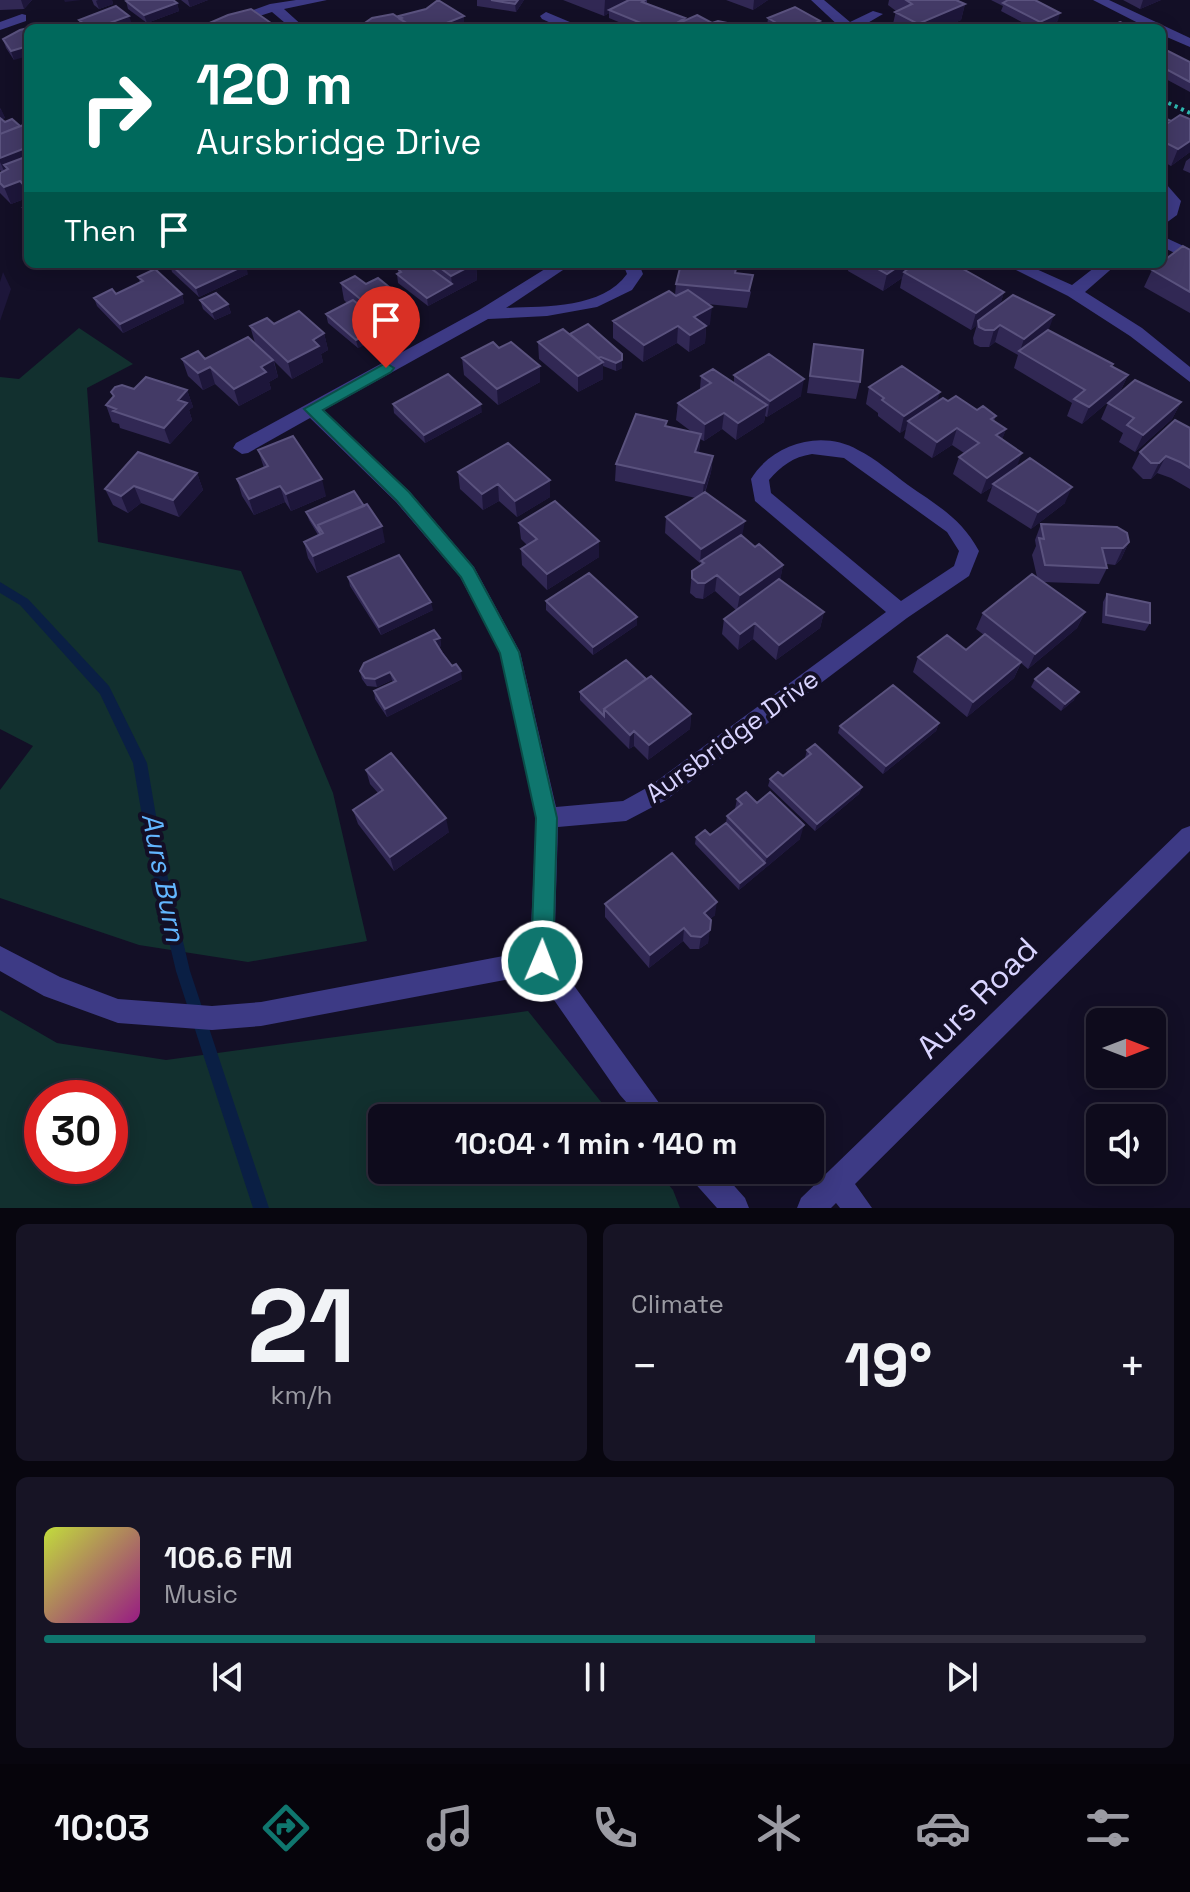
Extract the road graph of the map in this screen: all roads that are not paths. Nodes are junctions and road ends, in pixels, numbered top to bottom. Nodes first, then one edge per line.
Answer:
1 (321, 0) edge
2 (817, 0) edge
3 (1099, 0) edge
4 (274, 7) junction
5 (877, 14) dead end
6 (546, 16) dead end
7 (22, 18) dead end
8 (221, 24) edge
9 (294, 24) edge
10 (563, 24) edge
11 (844, 24) edge
12 (857, 24) edge
13 (1149, 24) edge
14 (0, 26) edge
15 (1166, 31) edge
16 (1186, 38) edge
17 (1166, 192) edge
18 (1166, 217) edge
19 (1166, 243) edge
20 (1190, 255) edge
21 (558, 268) edge
22 (633, 268) edge
23 (1021, 268) edge
24 (1104, 268) edge
25 (1074, 292) junction
26 (485, 314) junction
27 (1190, 376) edge
28 (312, 409) junction
29 (242, 448) dead end
30 (900, 612) junction
31 (547, 818) junction
32 (1190, 836) edge
33 (0, 958) edge
34 (542, 961) junction
35 (645, 1104) edge
36 (837, 1183) junction
37 (714, 1184) edge
38 (735, 1208) edge
39 (811, 1208) edge
40 (858, 1208) edge

1 - 4 street
2 - 11 street
3 - 13 street
4 - 8 street
4 - 9 street
5 - 12 street
6 - 10 street
7 - 14 street
15 - 16 street
17 - 18 street
19 - 20 street
21 - 26 street
22 - 26 street
23 - 25 street
24 - 25 street
25 - 27 street
26 - 28 street
28 - 29 street
28 - 31 street
30 - 30 street, Aursbridge Drive
30 - 31 street, Aursbridge Drive
31 - 34 street
32 - 36 street, Aurs Road
33 - 34 street
34 - 35 street
36 - 39 street, Aurs Road
36 - 40 street
37 - 38 street

